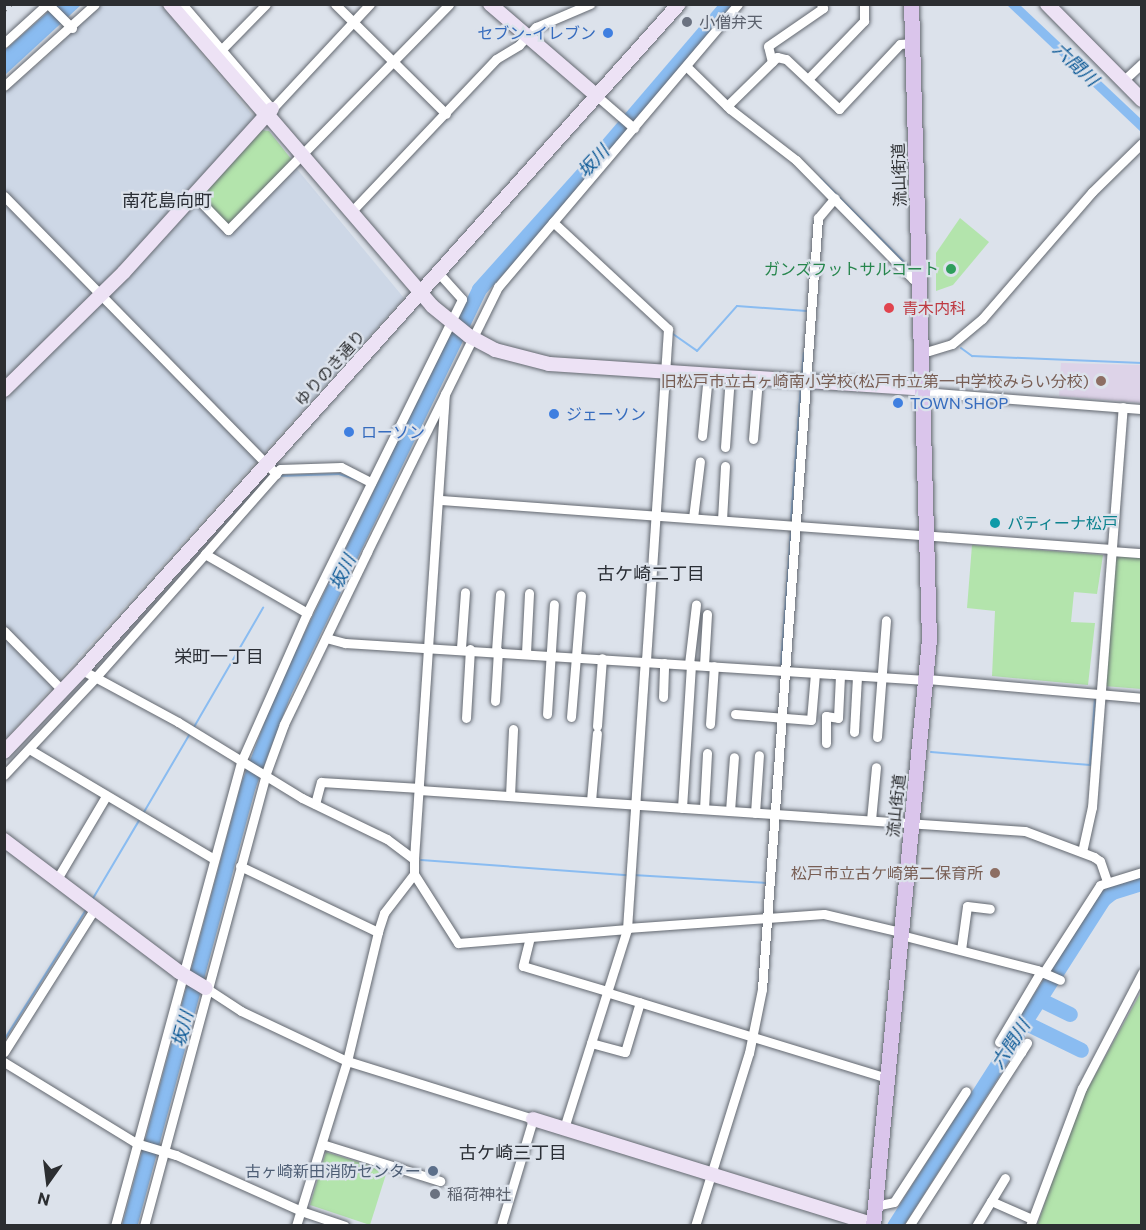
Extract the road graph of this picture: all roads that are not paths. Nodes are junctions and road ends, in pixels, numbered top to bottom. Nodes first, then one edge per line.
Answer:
1 (48, 4) edge
2 (95, 4) edge
3 (170, 4) edge
4 (182, 4) edge
5 (266, 4) edge
6 (335, 4) edge
7 (370, 4) edge
8 (449, 4) edge
9 (490, 4) edge
10 (591, 4) edge
11 (679, 4) edge
12 (738, 4) edge
13 (821, 4) edge
14 (864, 4) edge
15 (912, 4) edge
16 (1047, 4) edge
17 (352, 22) junction
18 (72, 28) junction
19 (525, 37) junction
20 (4, 43) edge
21 (913, 43) junction
22 (221, 50) junction
23 (393, 62) junction
24 (772, 62) junction
25 (1142, 63) edge
26 (686, 66) junction
27 (808, 79) junction
28 (1123, 81) junction
29 (4, 86) edge
30 (597, 96) junction
31 (1142, 100) edge
32 (727, 106) junction
33 (269, 113) junction
34 (446, 114) junction
35 (634, 127) junction
36 (1142, 143) edge
37 (302, 155) junction
38 (194, 195) junction
39 (4, 196) edge
40 (835, 198) junction
41 (351, 212) junction
42 (553, 222) junction
43 (438, 272) junction
44 (921, 278) junction
45 (420, 293) junction
46 (101, 296) junction
47 (451, 323) junction
48 (471, 337) junction
49 (926, 347) junction
50 (665, 372) junction
51 (708, 375) junction
52 (730, 376) junction
53 (758, 378) junction
54 (807, 382) junction
55 (4, 390) edge
56 (924, 391) junction
57 (445, 392) junction
58 (1123, 407) junction
59 (1142, 408) edge
60 (702, 436) dead end
61 (753, 439) dead end
62 (725, 447) dead end
63 (700, 460) dead end
64 (725, 466) dead end
65 (271, 469) junction
66 (371, 482) junction
67 (441, 500) junction
68 (656, 516) junction
69 (693, 518) junction
70 (722, 520) junction
71 (797, 525) junction
72 (928, 535) junction
73 (1111, 550) junction
74 (1142, 553) edge
75 (205, 554) junction
76 (465, 592) dead end
77 (529, 593) dead end
78 (500, 594) dead end
79 (581, 595) dead end
80 (554, 604) dead end
81 (696, 604) dead end
82 (307, 614) junction
83 (707, 614) dead end
84 (886, 620) dead end
85 (4, 631) edge
86 (326, 638) junction
87 (430, 645) junction
88 (465, 648) junction
89 (497, 651) junction
90 (526, 652) junction
91 (551, 654) junction
92 (576, 656) junction
93 (602, 658) junction
94 (645, 661) junction
95 (664, 663) junction
96 (690, 664) junction
97 (709, 665) junction
98 (82, 670) junction
99 (787, 671) junction
100 (815, 673) junction
101 (840, 675) junction
102 (857, 676) junction
103 (95, 678) junction
104 (882, 678) junction
105 (926, 680) junction
106 (63, 691) junction
107 (1100, 694) junction
108 (663, 697) dead end
109 (1142, 698) edge
110 (495, 701) dead end
111 (547, 714) dead end
112 (735, 714) dead end
113 (571, 717) dead end
114 (466, 718) dead end
115 (783, 718) junction
116 (710, 724) dead end
117 (513, 729) dead end
118 (854, 732) dead end
119 (878, 737) dead end
120 (826, 743) dead end
121 (29, 750) junction
122 (4, 752) edge
123 (707, 753) dead end
124 (759, 755) dead end
125 (734, 757) dead end
126 (243, 764) junction
127 (876, 767) dead end
128 (4, 775) edge
129 (263, 775) junction
130 (419, 789) junction
131 (106, 796) junction
132 (510, 796) junction
133 (591, 801) junction
134 (315, 804) junction
135 (634, 804) junction
136 (682, 808) junction
137 (704, 809) junction
138 (730, 812) junction
139 (755, 813) junction
140 (777, 814) junction
141 (871, 820) junction
142 (912, 823) junction
143 (4, 840) edge
144 (1082, 852) junction
145 (414, 858) junction
146 (214, 859) junction
147 (240, 866) junction
148 (1142, 872) edge
149 (414, 874) junction
150 (57, 879) junction
151 (1107, 881) junction
152 (91, 906) junction
153 (990, 909) dead end
154 (770, 919) junction
155 (627, 928) junction
156 (378, 932) junction
157 (901, 933) junction
158 (530, 937) junction
159 (961, 950) junction
160 (1042, 971) junction
161 (1142, 973) edge
162 (184, 975) junction
163 (1060, 980) dead end
164 (205, 987) junction
165 (606, 991) junction
166 (640, 1002) junction
167 (1009, 1027) junction
168 (753, 1036) junction
169 (999, 1042) dead end
170 (591, 1043) junction
171 (1027, 1043) dead end
172 (4, 1052) edge
173 (1022, 1052) junction
174 (347, 1061) junction
175 (4, 1062) edge
176 (887, 1078) junction
177 (966, 1091) dead end
178 (533, 1119) junction
179 (564, 1128) junction
180 (136, 1143) junction
181 (322, 1144) junction
182 (163, 1150) junction
183 (712, 1174) junction
184 (1005, 1178) dead end
185 (440, 1180) dead end
186 (991, 1201) junction
187 (875, 1206) junction
188 (301, 1211) junction
189 (1031, 1222) edge
190 (873, 1225) edge
191 (115, 1226) edge
192 (144, 1226) edge
193 (296, 1226) edge
194 (345, 1226) edge
195 (501, 1226) edge
196 (695, 1226) edge
197 (909, 1226) edge
198 (976, 1226) edge

1 - 18 street
1 - 20 street
2 - 18 street
3 - 33 street
4 - 22 street
5 - 22 street
6 - 17 street
7 - 17 street
8 - 23 street
9 - 19 street
10 - 19 street
11 - 30 street, ゆりのき通り
12 - 26 street
13 - 24 street
14 - 27 street
15 - 21 main road, 流山街道
16 - 28 street
17 - 23 street
17 - 33 street
18 - 29 street
19 - 30 street
19 - 34 street
21 - 27 street
21 - 44 main road, 流山街道
22 - 33 street
23 - 34 street
23 - 37 street
24 - 27 street
24 - 32 street
25 - 28 street
26 - 32 street
26 - 35 street
28 - 31 street
30 - 35 street
30 - 43 street, ゆりのき通り
32 - 40 street
33 - 37 street
33 - 38 street
34 - 41 street
35 - 42 street
36 - 49 street
37 - 38 street
37 - 41 street
38 - 46 street
39 - 46 street
40 - 44 street
40 - 54 street
41 - 45 street
42 - 48 street
42 - 50 street
43 - 45 street, ゆりのき通り
43 - 47 street
44 - 49 main road, 流山街道
45 - 47 street
45 - 65 street, ゆりのき通り
46 - 55 street
46 - 65 street
47 - 48 street
47 - 66 street
48 - 50 street
48 - 57 street
49 - 56 main road, 流山街道
50 - 51 street
50 - 68 street
51 - 52 street
51 - 60 street
52 - 53 street
52 - 62 street
53 - 54 street
53 - 61 street
54 - 56 street
54 - 71 street
56 - 58 street
56 - 72 main road, 流山街道
57 - 67 street
57 - 86 street
58 - 59 street
58 - 73 street
63 - 69 street
64 - 70 street
65 - 66 street
65 - 75 street
65 - 98 street, ゆりのき通り
66 - 82 street
67 - 68 street
67 - 87 street
68 - 69 street
68 - 94 street
69 - 70 street
70 - 71 street
71 - 72 street
71 - 99 street
72 - 73 street
72 - 105 main road, 流山街道
73 - 74 street
73 - 107 street
75 - 82 street
75 - 103 street
76 - 88 street
77 - 90 street
78 - 89 street
79 - 92 street
80 - 91 street
81 - 96 street
82 - 126 street
83 - 97 street
84 - 104 street
85 - 106 street
86 - 87 street
86 - 129 street
87 - 88 street
87 - 130 street
88 - 89 street
88 - 114 street
89 - 90 street
89 - 110 street
90 - 91 street
91 - 92 street
91 - 111 street
92 - 93 street
92 - 113 street
93 - 94 street
93 - 133 street
94 - 95 street
94 - 135 street
95 - 96 street
95 - 108 street
96 - 97 street
96 - 136 street
97 - 99 street
97 - 116 street
98 - 103 street
98 - 106 street, ゆりのき通り
99 - 100 street
99 - 115 street
100 - 101 street
100 - 115 street
101 - 102 street
101 - 120 street
102 - 104 street
102 - 118 street
103 - 121 street
103 - 126 street
104 - 105 street
104 - 119 street
105 - 107 street
105 - 142 main road, 流山街道
106 - 122 street, ゆりのき通り
107 - 109 street
107 - 144 street
112 - 115 street
115 - 140 street
117 - 132 street
121 - 128 street
121 - 131 street
123 - 137 street
124 - 139 street
125 - 138 street
126 - 129 street
126 - 146 street
127 - 141 street
129 - 134 street
129 - 147 street
130 - 132 street
130 - 134 street
130 - 145 street
131 - 146 street
131 - 150 street
132 - 133 street
133 - 135 street
134 - 145 street
135 - 136 street
135 - 155 street
136 - 137 street
137 - 138 street
138 - 139 street
139 - 140 street
140 - 141 street
140 - 154 street
141 - 142 street
142 - 144 street
142 - 157 main road, 流山街道
143 - 150 street
144 - 151 street
145 - 149 street
146 - 162 street
147 - 156 street
147 - 164 street
148 - 151 street
149 - 156 street
149 - 158 street
150 - 152 street
151 - 160 street
152 - 162 street
152 - 172 street
153 - 159 street
154 - 155 street
154 - 157 street
154 - 168 street
155 - 158 street
155 - 165 street
156 - 174 street
157 - 159 street
157 - 176 main road, 流山街道
158 - 165 street
159 - 160 street
160 - 163 street
160 - 167 street
161 - 189 street
162 - 164 street
162 - 180 street
164 - 174 street
164 - 182 street
165 - 166 street
165 - 170 street
166 - 168 street
166 - 170 street
167 - 169 street
167 - 173 street
168 - 176 street
168 - 183 street
170 - 179 street
171 - 173 street
173 - 197 street
174 - 178 street
174 - 181 street
175 - 180 street
176 - 187 main road, 流山街道
177 - 187 street
178 - 179 street
178 - 195 street
179 - 183 street
180 - 182 street
180 - 191 street
181 - 185 street
181 - 188 street
182 - 188 street
182 - 192 street
183 - 190 street
183 - 196 street
184 - 186 street
186 - 189 street
186 - 198 street
187 - 190 main road, 流山街道
188 - 193 street
188 - 194 street

